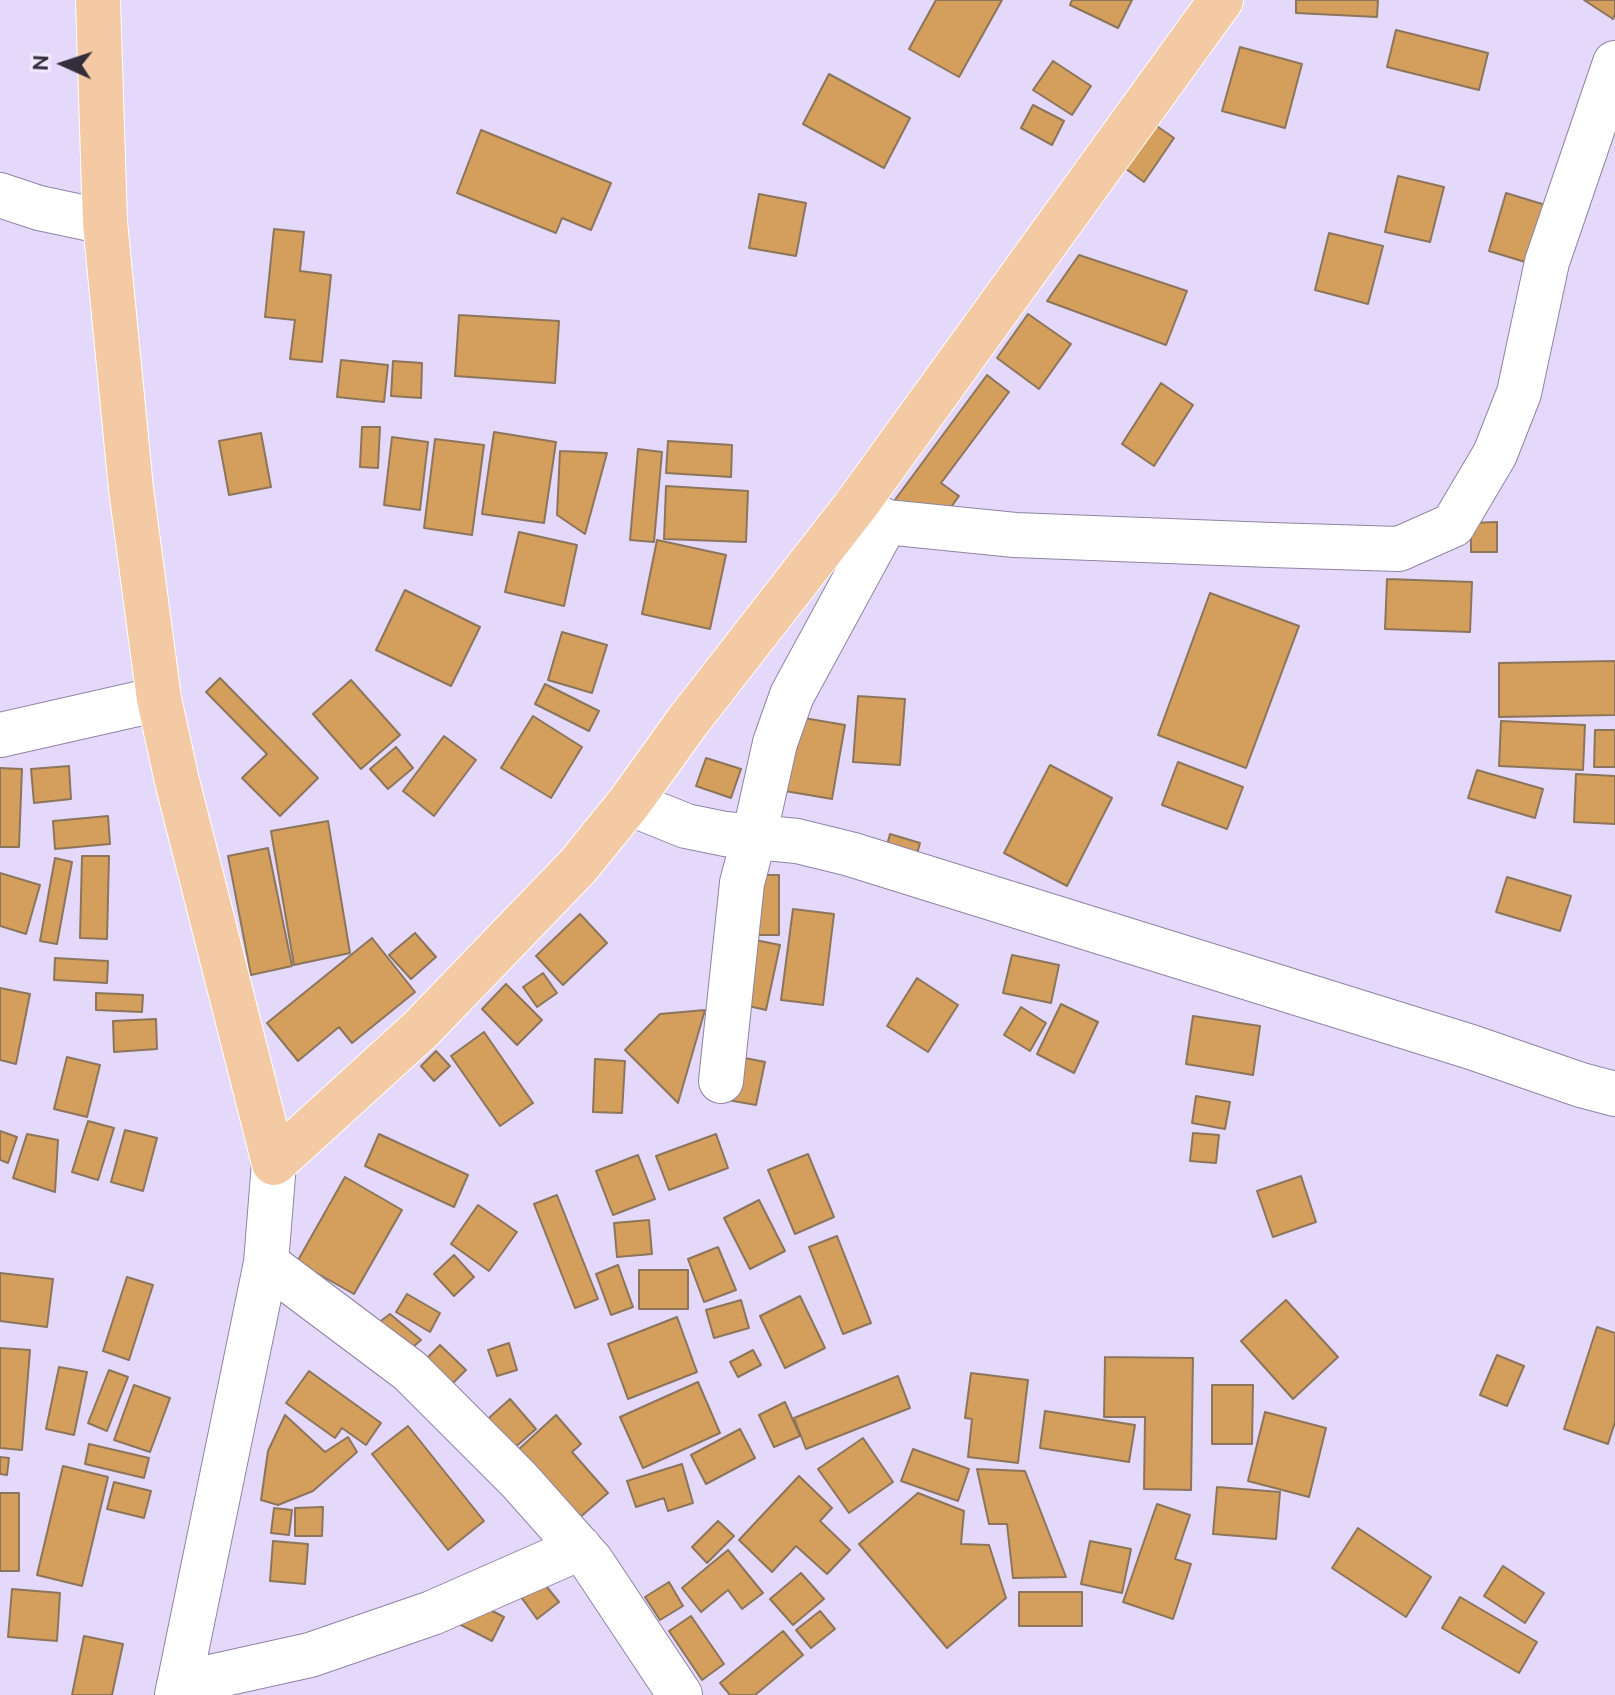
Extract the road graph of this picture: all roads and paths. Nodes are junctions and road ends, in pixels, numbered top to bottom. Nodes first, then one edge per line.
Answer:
1 (98, 0) edge
2 (1221, 0) edge
3 (1615, 63) edge
4 (0, 195) edge
5 (105, 222) junction
6 (871, 513) junction
7 (159, 699) junction
8 (0, 735) edge
9 (629, 803) junction
10 (754, 837) junction
11 (721, 1081) dead end
12 (1615, 1094) edge
13 (274, 1163) junction
14 (266, 1263) junction
15 (580, 1548) junction
16 (178, 1689) edge
17 (680, 1695) edge

1 - 5 main road
2 - 6 main road
3 - 6 street
4 - 5 street
5 - 7 main road
6 - 9 main road
6 - 10 street
7 - 8 street
7 - 13 main road
9 - 10 street
9 - 13 main road
10 - 11 street
10 - 12 street
13 - 14 street
14 - 15 street
14 - 16 street
15 - 16 street
15 - 17 street

